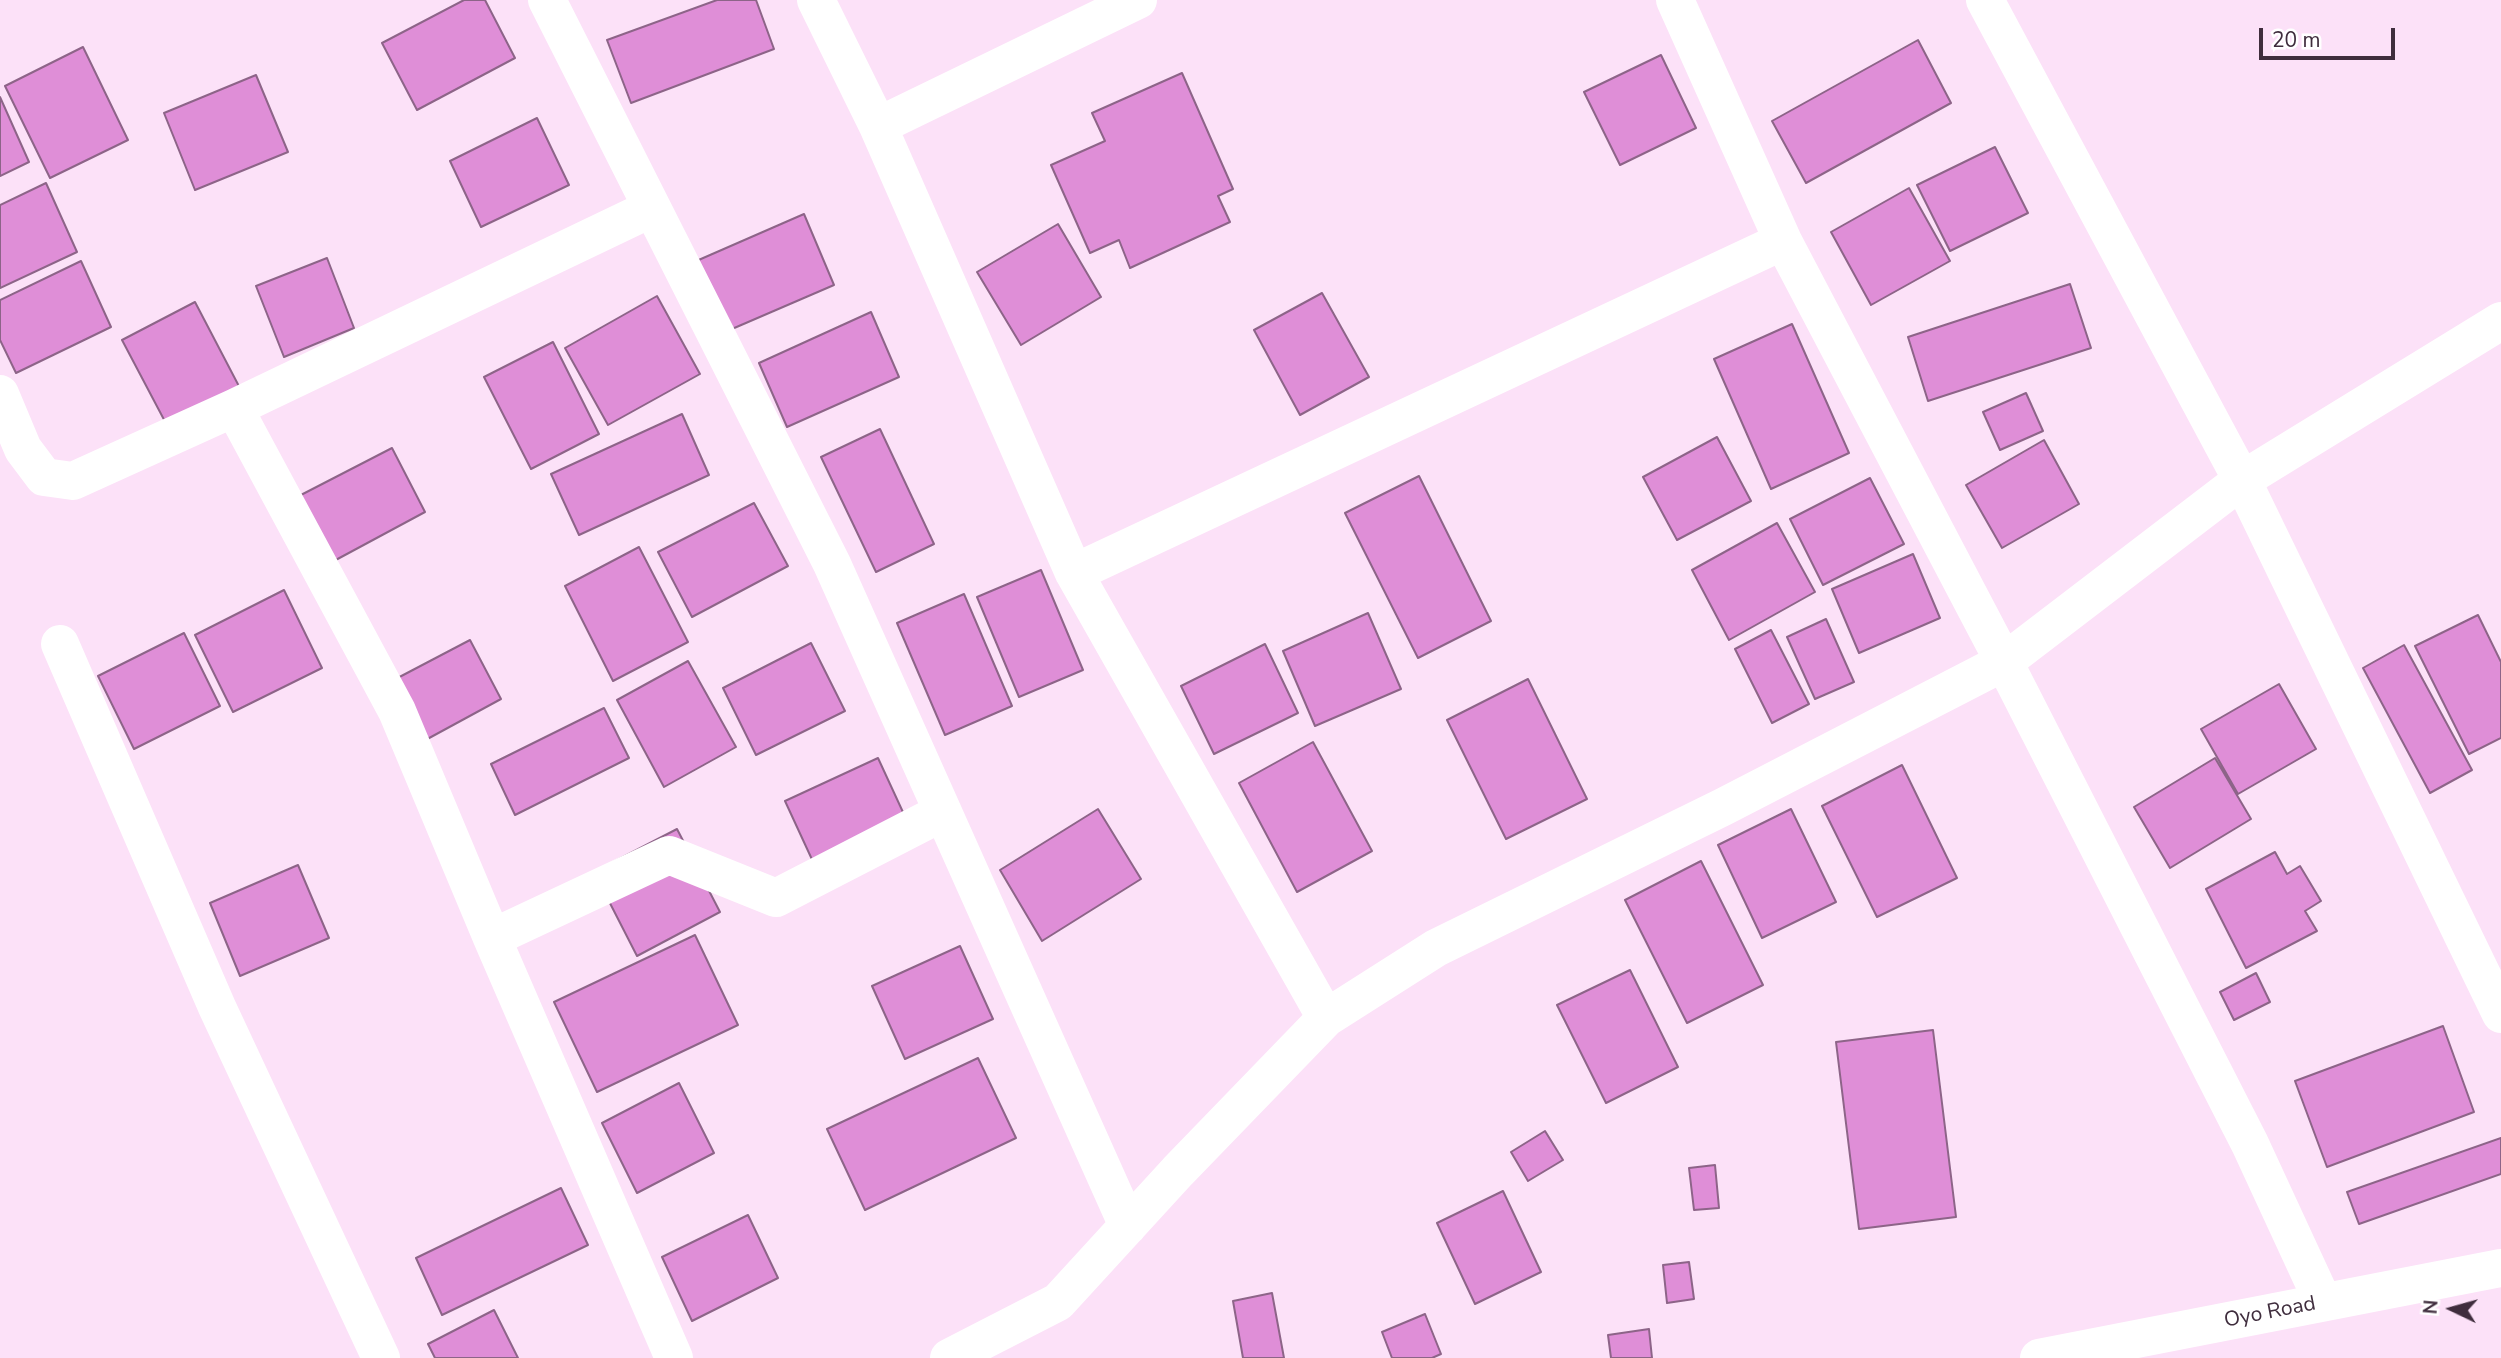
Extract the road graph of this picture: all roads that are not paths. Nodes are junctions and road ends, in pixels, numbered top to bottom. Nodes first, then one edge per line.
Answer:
1 (547, 0) edge
2 (816, 0) edge
3 (1138, 0) edge
4 (1675, 0) edge
5 (1985, 0) edge
6 (878, 126) junction
7 (652, 208) junction
8 (1783, 241) junction
9 (2501, 321) edge
10 (0, 394) edge
11 (234, 408) junction
12 (2242, 480) junction
13 (1074, 573) junction
14 (60, 644) dead end
15 (2004, 662) junction
16 (943, 812) junction
17 (492, 939) junction
18 (2501, 1014) edge
19 (1326, 1018) junction
20 (1128, 1226) junction
21 (2501, 1268) edge
22 (2323, 1303) junction
23 (381, 1358) edge
24 (674, 1358) edge
25 (949, 1358) edge
26 (2039, 1358) edge

1 - 7 street
2 - 6 street
3 - 6 street
4 - 8 street
5 - 12 street
6 - 13 street
7 - 11 street
7 - 16 street
8 - 13 street
8 - 15 street
9 - 12 street
10 - 11 street
11 - 17 street
12 - 15 street
12 - 18 street
13 - 19 street
14 - 23 street
15 - 19 street
15 - 22 street
16 - 17 street
16 - 20 street
17 - 24 street
19 - 20 street
20 - 25 street
21 - 22 street, Oyo Road
22 - 26 street, Oyo Road

